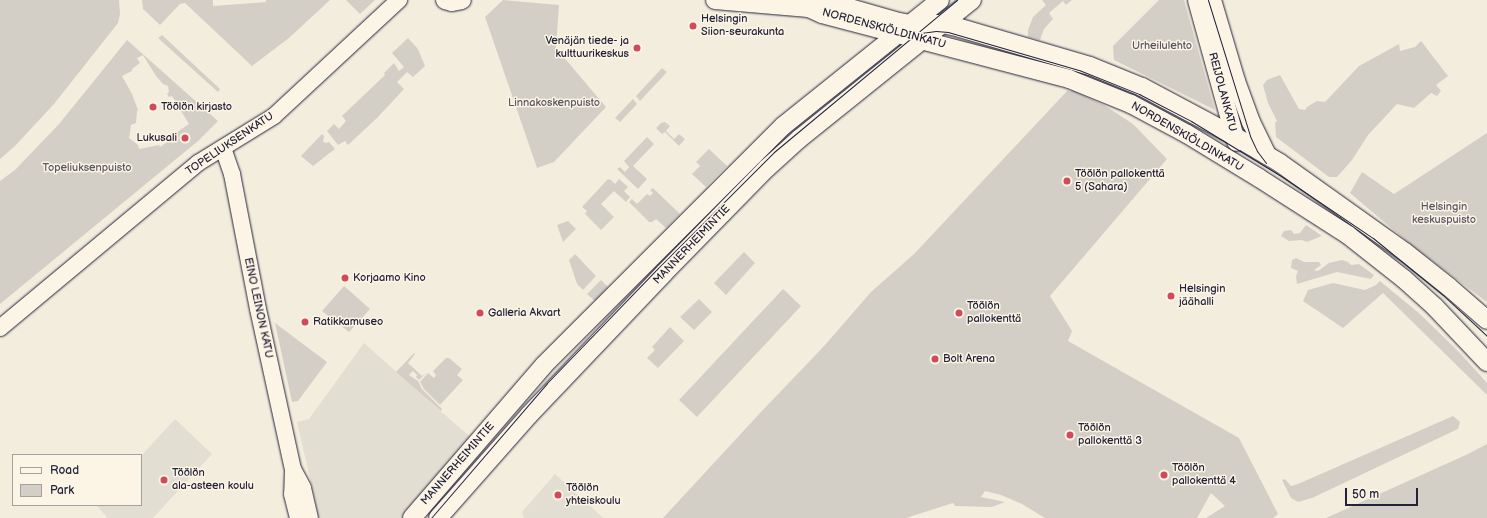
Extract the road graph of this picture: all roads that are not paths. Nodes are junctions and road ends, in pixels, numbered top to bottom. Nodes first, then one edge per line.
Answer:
1 (399, 0) edge
2 (445, 0) edge
3 (462, 0) edge
4 (715, 0) edge
5 (940, 0) edge
6 (972, 0) edge
7 (1197, 0) edge
8 (1212, 0) edge
9 (943, 24) junction
10 (903, 29) junction
11 (922, 39) junction
12 (1234, 136) junction
13 (223, 148) junction
14 (1267, 155) junction
15 (1259, 178) junction
16 (1487, 320) edge
17 (0, 328) edge
18 (1487, 362) edge
19 (293, 469) junction
20 (298, 518) edge
21 (310, 518) edge
22 (412, 518) edge
23 (438, 518) edge

1 - 13 main road, TOPELIUKSENKATU
2 - 3 main road
4 - 10 main road, NORDENSKIÖLDINKATU
5 - 10 main road, MANNERHEIMINTIE
6 - 9 main road, MANNERHEIMINTIE
7 - 12 main road, REIJOLANKATU
8 - 14 main road, REIJOLANKATU
9 - 10 main road, NORDENSKIÖLDINKATU
9 - 11 main road, MANNERHEIMINTIE
9 - 12 main road, NORDENSKIÖLDINKATU
10 - 11 main road, NORDENSKIÖLDINKATU
10 - 22 main road, MANNERHEIMINTIE
11 - 15 main road, NORDENSKIÖLDINKATU
11 - 23 main road, MANNERHEIMINTIE
12 - 14 main road, NORDENSKIÖLDINKATU
12 - 15 main road, REIJOLANKATU
13 - 17 main road, TOPELIUKSENKATU
13 - 19 main road, EINO LEINON KATU
14 - 16 main road, NORDENSKIÖLDINKATU
15 - 18 main road, NORDENSKIÖLDINKATU
19 - 20 main road, EINO LEINON KATU
19 - 21 main road, EINO LEINON KATU

